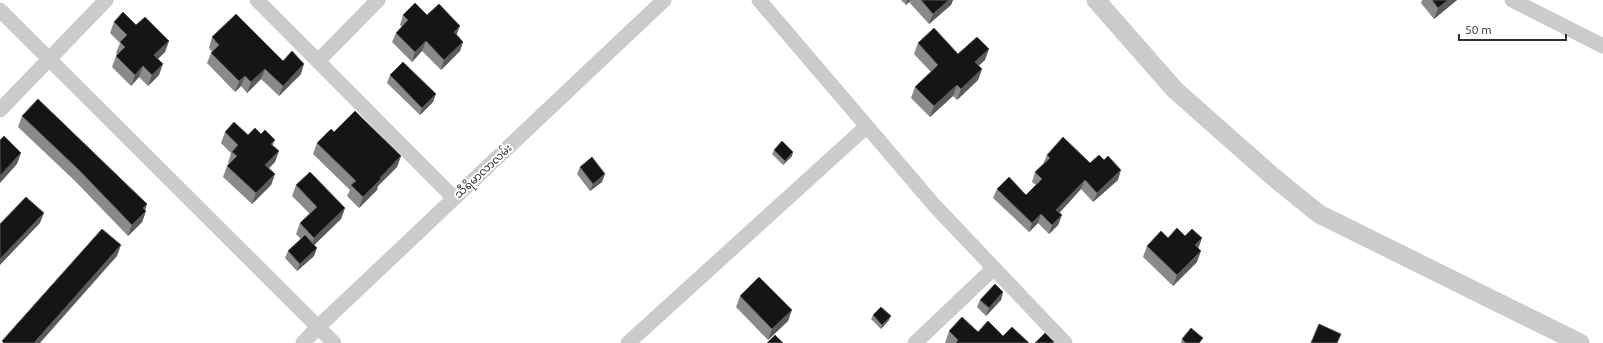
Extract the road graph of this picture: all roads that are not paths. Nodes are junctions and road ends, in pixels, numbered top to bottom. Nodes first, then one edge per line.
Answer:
1 (106, 0) edge
2 (257, 0) edge
3 (378, 0) edge
4 (664, 0) edge
5 (759, 0) edge
6 (1096, 0) edge
7 (1512, 0) edge
8 (0, 10) edge
9 (1603, 46) edge
10 (49, 59) junction
11 (318, 61) junction
12 (0, 110) edge
13 (866, 127) junction
14 (454, 198) junction
15 (994, 268) junction
16 (318, 327) junction
17 (303, 343) edge
18 (334, 343) edge
19 (628, 343) edge
20 (915, 343) edge
21 (1065, 343) edge
22 (1580, 343) edge

1 - 10 street
2 - 11 street
3 - 11 street
4 - 14 street, သီရိမာလာလမ်း
5 - 13 street
6 - 22 street
7 - 9 street
8 - 10 street
10 - 12 street
10 - 16 street
11 - 14 street
13 - 15 street
13 - 19 street
14 - 16 street, သီရိမာလာလမ်း
15 - 20 street
15 - 21 street
16 - 17 street, သီရိမာလာလမ်း
16 - 18 street

